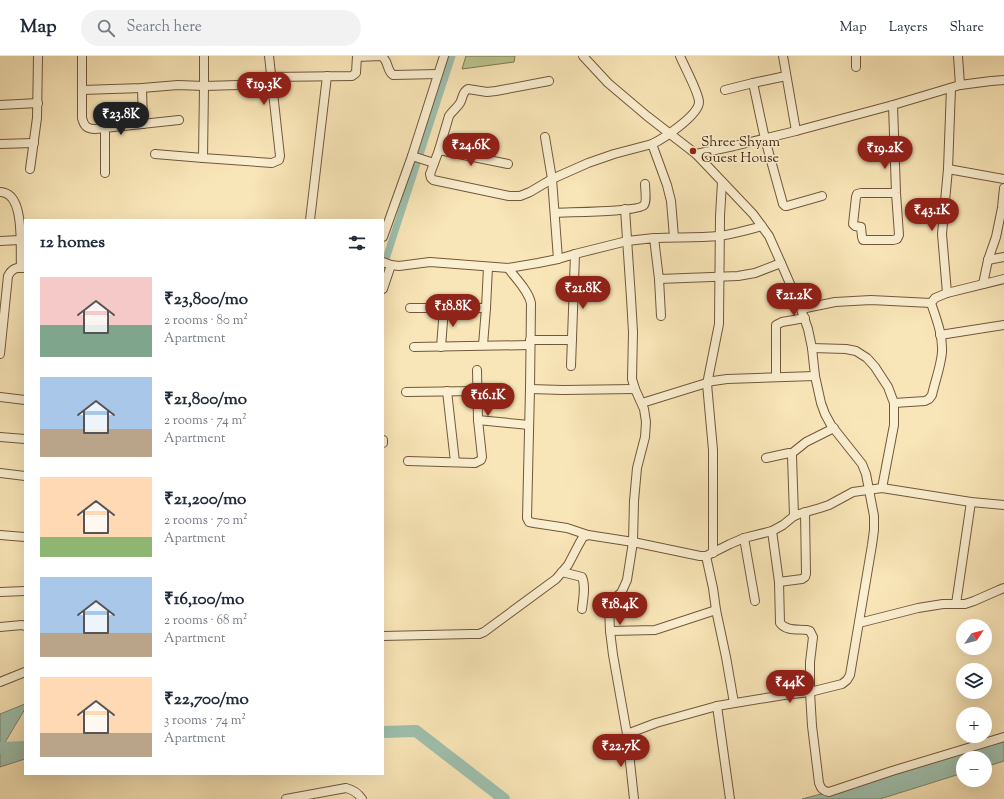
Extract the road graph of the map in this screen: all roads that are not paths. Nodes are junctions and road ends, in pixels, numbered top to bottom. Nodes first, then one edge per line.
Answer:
1 (38, 56) edge
2 (82, 56) edge
3 (204, 56) edge
4 (269, 56) edge
5 (444, 56) edge
6 (583, 56) edge
7 (680, 56) edge
8 (783, 56) edge
9 (856, 56) edge
10 (958, 56) edge
11 (357, 57) edge
12 (856, 68) dead end
13 (438, 74) junction
14 (327, 76) junction
15 (786, 76) junction
16 (272, 80) junction
17 (1004, 80) edge
18 (549, 81) dead end
19 (753, 83) junction
20 (960, 85) junction
21 (204, 86) junction
22 (142, 88) junction
23 (951, 88) junction
24 (82, 90) junction
25 (725, 90) dead end
26 (38, 103) junction
27 (0, 105) edge
28 (893, 106) junction
29 (179, 120) dead end
30 (143, 124) junction
31 (105, 128) junction
32 (796, 131) junction
33 (669, 133) junction
34 (545, 137) dead end
35 (765, 139) junction
36 (34, 143) junction
37 (0, 144) edge
38 (652, 144) junction
39 (439, 150) junction
40 (155, 154) dead end
41 (696, 154) junction
42 (414, 157) junction
43 (203, 158) junction
44 (431, 162) junction
45 (508, 164) dead end
46 (30, 169) dead end
47 (948, 169) junction
48 (105, 173) dead end
49 (552, 178) junction
50 (1004, 179) edge
51 (722, 182) junction
52 (645, 184) dead end
53 (1004, 188) edge
54 (0, 192) edge
55 (896, 193) junction
56 (822, 196) dead end
57 (625, 209) junction
58 (555, 213) junction
59 (310, 219) edge
60 (22, 221) edge
61 (762, 226) junction
62 (384, 234) edge
63 (719, 236) junction
64 (1000, 236) edge
65 (674, 237) junction
66 (654, 238) junction
67 (20, 240) junction
68 (0, 241) edge
69 (628, 241) junction
70 (575, 254) junction
71 (1004, 256) edge
72 (558, 259) junction
73 (988, 260) junction
74 (387, 263) edge
75 (781, 263) junction
76 (488, 267) junction
77 (23, 268) edge
78 (508, 268) junction
79 (720, 277) junction
80 (659, 279) junction
81 (1004, 279) edge
82 (384, 282) edge
83 (4, 283) edge
84 (983, 284) junction
85 (947, 293) junction
86 (932, 303) junction
87 (410, 308) dead end
88 (444, 308) junction
89 (486, 308) junction
90 (801, 309) junction
91 (661, 316) dead end
92 (805, 318) junction
93 (1004, 324) edge
94 (940, 335) junction
95 (572, 340) junction
96 (530, 342) junction
97 (483, 345) junction
98 (414, 347) dead end
99 (441, 347) junction
100 (812, 348) junction
101 (0, 354) edge
102 (571, 366) dead end
103 (477, 370) dead end
104 (815, 376) junction
105 (776, 377) junction
106 (707, 384) junction
107 (530, 389) junction
108 (635, 389) junction
109 (447, 391) junction
110 (478, 391) junction
111 (406, 392) dead end
112 (0, 398) edge
113 (24, 400) edge
114 (642, 403) junction
115 (894, 403) junction
116 (478, 420) junction
117 (529, 425) junction
118 (834, 428) junction
119 (0, 436) edge
120 (24, 439) edge
121 (791, 454) junction
122 (766, 458) dead end
123 (408, 461) dead end
124 (455, 462) junction
125 (0, 473) edge
126 (24, 476) edge
127 (882, 488) junction
128 (870, 490) junction
129 (971, 502) junction
130 (1004, 505) edge
131 (804, 512) junction
132 (794, 516) junction
133 (772, 531) junction
134 (0, 535) edge
135 (588, 535) junction
136 (24, 537) edge
137 (744, 538) junction
138 (633, 542) junction
139 (709, 555) junction
140 (562, 572) junction
141 (779, 582) junction
142 (1004, 588) edge
143 (24, 591) edge
144 (0, 592) edge
145 (755, 601) dead end
146 (956, 604) junction
147 (582, 609) dead end
148 (716, 610) junction
149 (859, 623) junction
150 (24, 626) edge
151 (0, 627) edge
152 (610, 632) junction
153 (384, 636) edge
154 (24, 672) edge
155 (0, 682) edge
156 (810, 692) junction
157 (734, 703) junction
158 (717, 706) junction
159 (627, 734) junction
160 (1004, 737) edge
161 (286, 799) edge
162 (362, 799) edge
163 (634, 799) edge
164 (730, 799) edge

1 - 26 street
2 - 24 street
3 - 21 street
4 - 16 street
5 - 13 street
6 - 33 street
7 - 33 street
8 - 15 street
9 - 12 street
10 - 20 street
11 - 13 street
11 - 14 street
13 - 42 street
14 - 16 street
14 - 59 street
15 - 19 street
15 - 32 street
16 - 21 street
16 - 43 street
17 - 20 street
18 - 39 street
19 - 25 street
19 - 35 street
20 - 23 street
21 - 22 street
21 - 43 street
22 - 24 street
22 - 30 street
23 - 28 street
23 - 47 street
24 - 31 street
26 - 27 street
26 - 36 street
28 - 32 street
28 - 55 street
29 - 30 street
30 - 31 street
31 - 48 street
32 - 35 street
33 - 38 street
33 - 41 street
34 - 49 street
35 - 41 street
35 - 56 street
36 - 37 street
36 - 46 street
38 - 49 street
38 - 65 street
39 - 44 street
39 - 45 street
40 - 43 street
41 - 51 street
42 - 44 street
42 - 62 street
44 - 49 street
47 - 50 street
47 - 85 street
49 - 58 street
51 - 61 street
51 - 63 street
52 - 57 street
53 - 64 street
54 - 60 street
55 - 55 street
57 - 58 street
57 - 69 street
58 - 72 street
60 - 67 street
61 - 63 street
61 - 75 street
63 - 65 street
63 - 79 street
64 - 73 street
65 - 66 street
66 - 69 street
66 - 80 street
67 - 68 street
67 - 77 street
69 - 70 street
69 - 108 street
70 - 72 street
70 - 95 street
71 - 73 street
72 - 78 street
73 - 84 street
74 - 76 street
74 - 82 street
75 - 79 street
75 - 90 street
76 - 78 street
76 - 89 street
77 - 83 street
78 - 96 street
79 - 80 street
79 - 106 street
80 - 91 street
81 - 84 street
83 - 101 street
84 - 85 street
85 - 86 street
86 - 90 street
86 - 94 street
87 - 88 street
88 - 89 street
88 - 99 street
89 - 97 street
90 - 92 street
92 - 100 street
92 - 105 street
93 - 94 street
94 - 115 street
95 - 96 street
95 - 102 street
96 - 97 street
96 - 107 street
97 - 99 street
98 - 99 street
100 - 104 street
100 - 115 street
103 - 110 street
104 - 105 street
104 - 118 street
105 - 106 street
106 - 114 street
106 - 139 street
107 - 108 street
107 - 117 street
108 - 114 street
109 - 110 street
109 - 111 street
109 - 124 street
110 - 116 street
112 - 113 street
114 - 138 street
115 - 127 street
116 - 117 street
116 - 124 street
117 - 135 street
118 - 121 street
118 - 128 street
119 - 120 street
121 - 122 street
121 - 132 street
123 - 124 street
125 - 126 street
127 - 128 street
127 - 129 street
128 - 131 street
128 - 149 street
129 - 130 street
129 - 146 street
131 - 132 street
131 - 141 street
132 - 133 street
133 - 137 street
133 - 141 street
134 - 136 street
135 - 138 street
135 - 140 street
137 - 139 street
137 - 145 street
138 - 139 street
138 - 152 street
139 - 148 street
140 - 147 street
140 - 153 street
141 - 156 street
142 - 146 street
143 - 144 street
146 - 149 street
148 - 152 street
148 - 157 street
149 - 156 street
150 - 151 street
152 - 159 street
154 - 155 street
156 - 157 street
156 - 160 street
157 - 158 street
158 - 159 street
158 - 164 street
159 - 163 street
161 - 162 street

